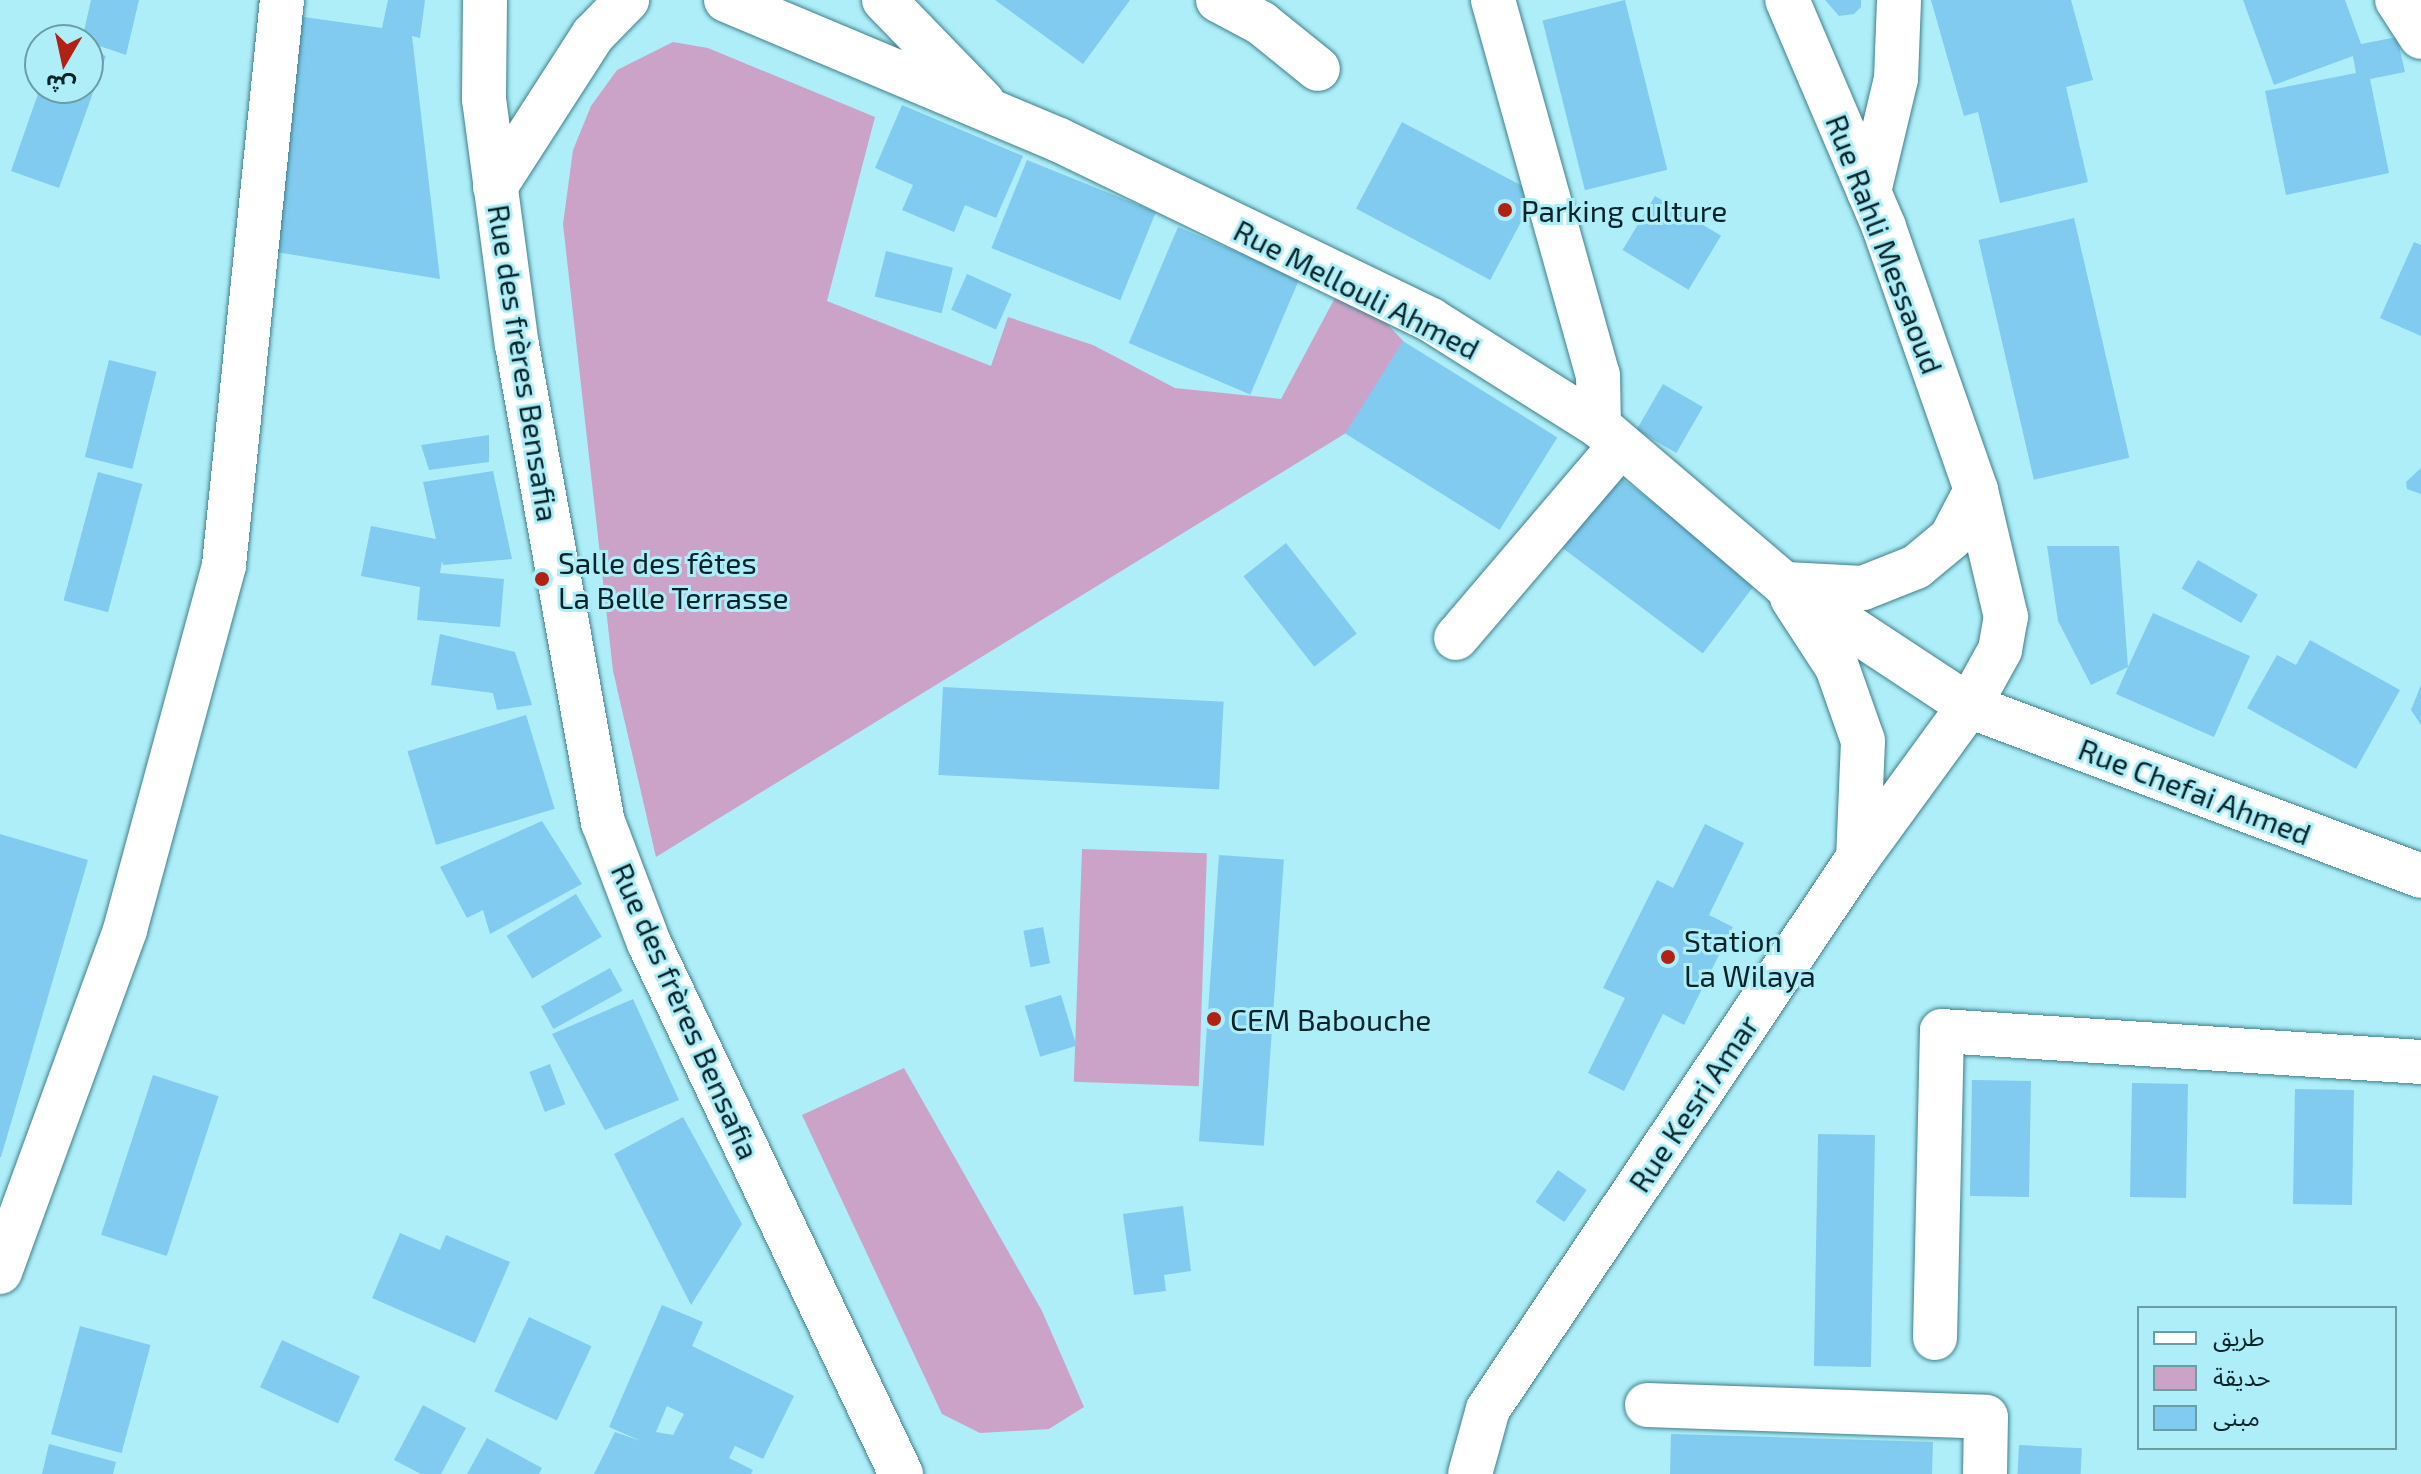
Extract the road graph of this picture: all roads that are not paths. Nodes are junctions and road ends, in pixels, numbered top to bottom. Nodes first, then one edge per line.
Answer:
1 (282, 0) edge
2 (485, 0) edge
3 (627, 0) edge
4 (726, 0) edge
5 (884, 0) edge
6 (1218, 0) edge
7 (1493, 0) edge
8 (1787, 0) edge
9 (1899, 0) edge
10 (2397, 0) edge
11 (2421, 37) edge
12 (1318, 69) dead end
13 (996, 115) junction
14 (495, 187) junction
15 (1869, 192) junction
16 (1609, 436) junction
17 (1976, 490) junction
18 (1784, 584) junction
19 (1456, 638) dead end
20 (1969, 706) junction
21 (1858, 858) junction
22 (2421, 876) edge
23 (2421, 1062) edge
24 (0, 1272) edge
25 (1935, 1338) dead end
26 (1647, 1405) dead end
27 (901, 1474) edge
28 (1470, 1474) edge
29 (1985, 1474) edge

1 - 24 street
2 - 14 street, Rue des frères Bensafia
3 - 14 street
4 - 13 street, Rue Mellouli Ahmed
5 - 13 street
6 - 12 street
7 - 16 street
8 - 15 street, Rue Rahli Messaoud
9 - 15 street
10 - 11 street
13 - 16 street, Rue Mellouli Ahmed
14 - 27 street, Rue des frères Bensafia
15 - 17 street, Rue Rahli Messaoud
16 - 18 street, Rue Mellouli Ahmed
16 - 19 street
17 - 18 street
17 - 20 street, Rue Rahli Messaoud
18 - 20 street, Rue Mellouli Ahmed
18 - 21 street
20 - 21 street, Rue Kesri Amar
20 - 22 street, Rue Chefai Ahmed
21 - 28 street, Rue Kesri Amar
23 - 25 street
26 - 29 street

